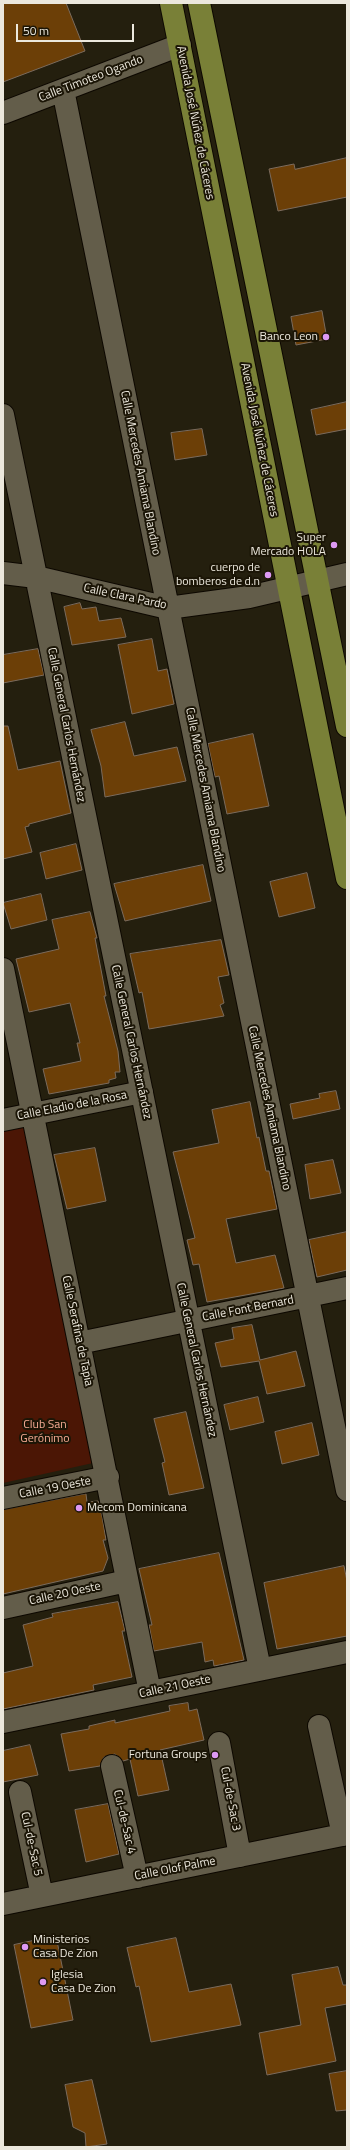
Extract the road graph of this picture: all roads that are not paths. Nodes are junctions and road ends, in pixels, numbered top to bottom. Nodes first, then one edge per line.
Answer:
1 (171, 3) edge
2 (199, 3) edge
3 (180, 46) junction
4 (63, 90) junction
5 (3, 113) edge
6 (3, 415) edge
7 (3, 573) edge
8 (347, 574) edge
9 (36, 577) junction
10 (317, 581) junction
11 (288, 587) junction
12 (168, 608) junction
13 (347, 726) edge
14 (347, 878) edge
15 (3, 969) edge
16 (6, 1001) edge
17 (142, 1092) junction
18 (32, 1114) junction
19 (3, 1120) edge
20 (347, 1288) edge
21 (308, 1296) junction
22 (188, 1321) junction
23 (79, 1343) junction
24 (108, 1477) junction
25 (347, 1490) edge
26 (3, 1498) edge
27 (127, 1581) junction
28 (3, 1608) edge
29 (347, 1652) edge
30 (260, 1670) junction
31 (150, 1692) junction
32 (3, 1722) edge
33 (319, 1726) dead end
34 (219, 1743) dead end
35 (112, 1766) dead end
36 (20, 1792) dead end
37 (345, 1834) edge
38 (240, 1856) junction
39 (137, 1877) junction
40 (42, 1896) junction
41 (3, 1904) edge

1 - 3 main road, Avenida José Núñez de Cáceres
2 - 10 main road
3 - 4 street, Calle Timoteo Ogando
3 - 11 main road, Avenida José Núñez de Cáceres
4 - 5 street, Calle Timoteo Ogando
4 - 12 street, Calle Mercedes Amiama Blandino
6 - 9 street, Calle General Carlos Hernández
7 - 9 street, Calle Clara Pardo
8 - 10 street, Calle Clara Pardo
9 - 12 street, Calle Clara Pardo
9 - 17 street, Calle General Carlos Hernández
10 - 11 street, Calle Clara Pardo
10 - 13 main road
11 - 12 street, Calle Clara Pardo
11 - 14 main road, Avenida José Núñez de Cáceres
12 - 21 street, Calle Mercedes Amiama Blandino
15 - 16 street, Calle Serafina de Tapia
16 - 18 street, Calle Serafina de Tapia
17 - 18 street, Calle Eladio de la Rosa
17 - 22 street, Calle General Carlos Hernández
18 - 19 street, Calle Eladio de la Rosa
18 - 23 street, Calle Serafina de Tapia
20 - 21 street, Calle Font Bernard
21 - 22 street, Calle Font Bernard
21 - 25 street, Calle Mercedes Amiama Blandino
22 - 23 street, Calle Font Bernard
22 - 30 street, Calle General Carlos Hernández
23 - 24 street, Calle Serafina de Tapia
24 - 26 street, Calle 19 Oeste
24 - 27 street, Calle Serafina de Tapia
27 - 28 street, Calle 20 Oeste
27 - 31 street, Calle Serafina de Tapia
29 - 30 street, Calle 21 Oeste
30 - 31 street, Calle 21 Oeste
31 - 32 street, Calle 21 Oeste
33 - 37 street
34 - 38 street, Cul-de-Sac 3
35 - 39 street, Cul-de-Sac 4
36 - 40 street, Cul-de-Sac 5
37 - 38 street, Calle Olof Palme
38 - 39 street, Calle Olof Palme
39 - 40 street, Calle Olof Palme
40 - 41 street, Calle Olof Palme

